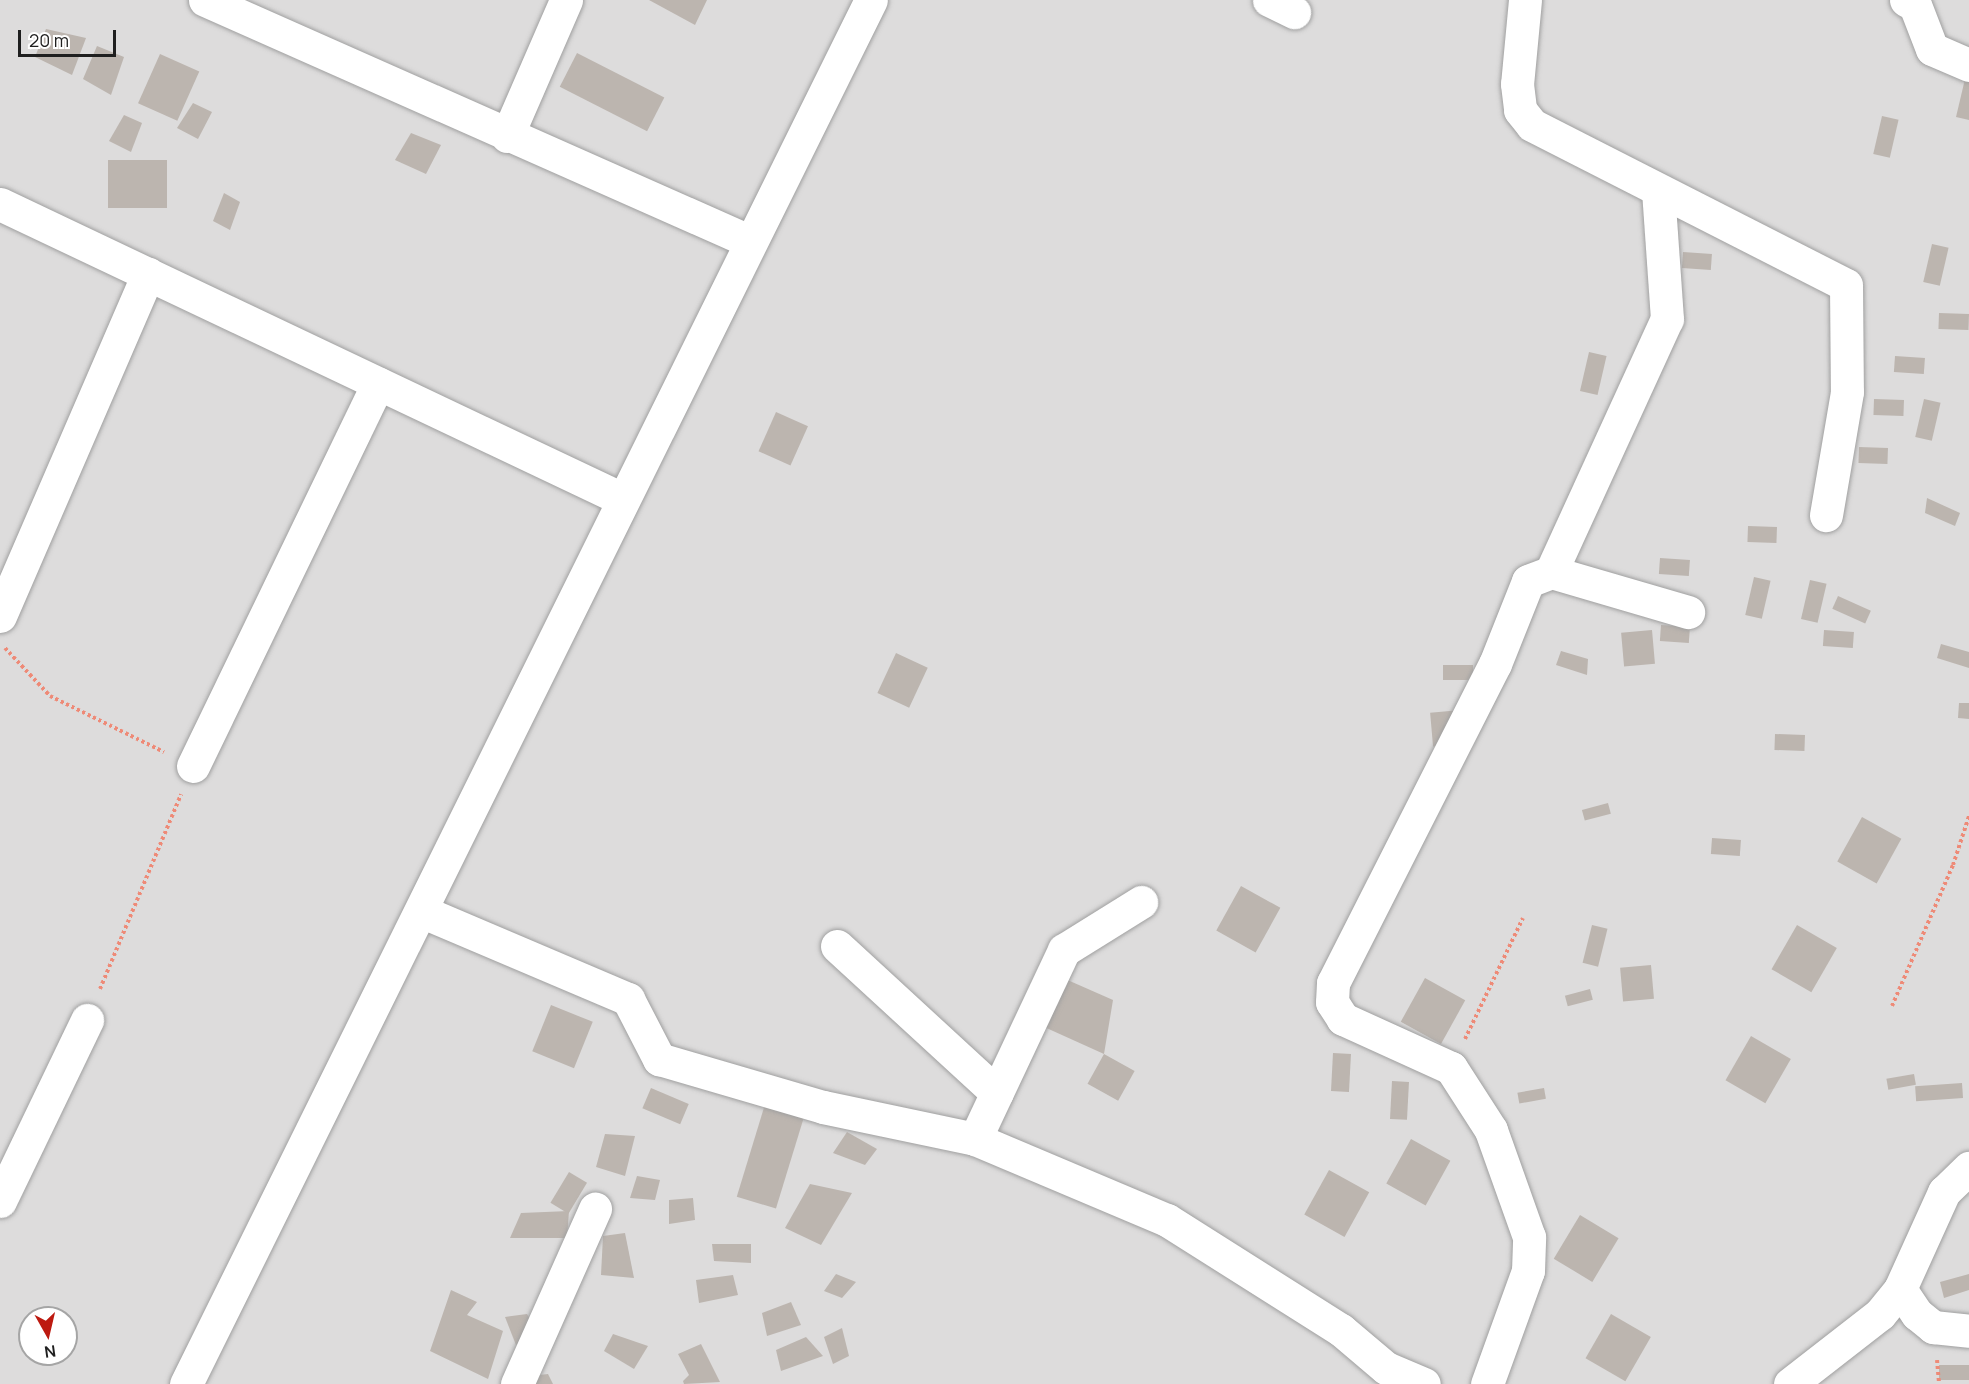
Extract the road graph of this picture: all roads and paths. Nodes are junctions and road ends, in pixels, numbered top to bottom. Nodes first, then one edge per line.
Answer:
1 (205, 0) edge
2 (566, 0) edge
3 (871, 0) edge
4 (1525, 0) edge
5 (1906, 0) edge
6 (1969, 65) edge
7 (507, 136) junction
8 (1658, 191) junction
9 (0, 204) edge
10 (749, 241) junction
11 (148, 274) junction
12 (378, 383) junction
13 (622, 499) junction
14 (1826, 515) dead end
15 (1551, 572) junction
16 (1688, 612) dead end
17 (0, 616) edge
18 (0, 643) edge
19 (193, 766) junction
20 (1969, 816) edge
21 (1141, 902) dead end
22 (423, 912) junction
23 (1523, 918) dead end
24 (837, 946) dead end
25 (1892, 1006) dead end
26 (87, 1020) joint
27 (1451, 1068) junction
28 (997, 1093) junction
29 (975, 1139) junction
30 (1969, 1168) edge
31 (0, 1201) edge
32 (595, 1209) dead end
33 (1900, 1289) junction
34 (1969, 1331) edge
35 (186, 1384) edge
36 (517, 1384) edge
37 (1424, 1384) edge
38 (1487, 1384) edge
39 (1790, 1384) edge

1 - 7 street
2 - 7 street
3 - 10 street
4 - 8 street
5 - 6 street
7 - 10 street
8 - 14 street
8 - 15 street
9 - 11 street
10 - 13 street
11 - 12 street
11 - 17 street
12 - 13 street
12 - 19 street
13 - 22 street
15 - 16 street
15 - 27 street
18 - 19 path
19 - 26 path
20 - 25 path
21 - 28 street
22 - 29 street
22 - 35 street
23 - 27 path
24 - 28 street
26 - 31 street
27 - 38 street
28 - 29 street
29 - 37 street
30 - 33 street
32 - 36 street
33 - 34 street
33 - 39 street

